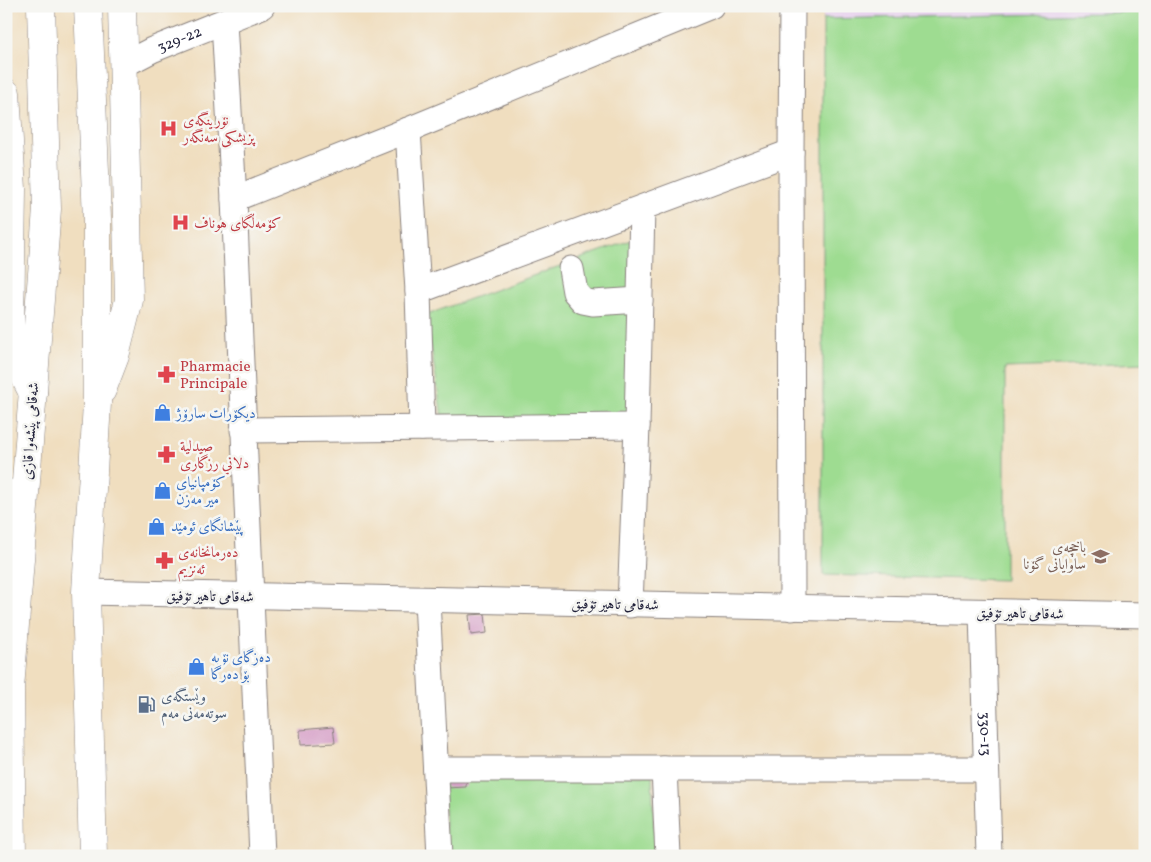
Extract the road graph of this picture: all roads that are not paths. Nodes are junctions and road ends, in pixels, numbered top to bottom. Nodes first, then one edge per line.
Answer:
1 (41, 6) edge
2 (88, 6) edge
3 (122, 6) edge
4 (262, 6) edge
5 (712, 6) edge
6 (792, 6) edge
7 (224, 22) junction
8 (124, 64) junction
9 (6, 93) edge
10 (408, 130) junction
11 (791, 152) junction
12 (9, 185) edge
13 (234, 199) junction
14 (642, 208) junction
15 (571, 269) dead end
16 (418, 291) junction
17 (640, 300) junction
18 (33, 394) junction
19 (97, 403) junction
20 (637, 426) junction
21 (422, 428) junction
22 (244, 430) junction
23 (16, 492) edge
24 (86, 592) junction
25 (251, 597) junction
26 (427, 600) junction
27 (630, 604) junction
28 (792, 608) junction
29 (982, 612) junction
30 (1145, 615) edge
31 (8, 689) edge
32 (436, 769) junction
33 (664, 769) junction
34 (986, 769) junction
35 (12, 856) edge
36 (93, 856) edge
37 (262, 856) edge
38 (440, 856) edge
39 (668, 856) edge
40 (988, 856) edge

1 - 18 highway, شەقامی پێشەوا قازی
2 - 19 highway
3 - 8 highway
4 - 7 street, 329-22
5 - 10 street
6 - 11 street
7 - 8 street, 329-22
7 - 13 street
8 - 19 highway
9 - 12 highway
10 - 13 street
10 - 16 street
11 - 14 street
11 - 28 street
12 - 18 highway
13 - 22 street
14 - 16 street
14 - 17 street
15 - 17 street
16 - 21 street
17 - 20 street
18 - 23 highway, شەقامی پێشەوا قازی
19 - 24 highway
20 - 21 street
20 - 27 street
21 - 22 street
22 - 25 street
23 - 31 highway, شەقامی پێشەوا قازی
24 - 25 street, شەقامی تاهیر تۆفیق
24 - 36 highway
25 - 26 street, شەقامی تاهیر تۆفیق
25 - 37 street
26 - 27 street, شەقامی تاهیر تۆفیق
26 - 32 street
27 - 28 street, شەقامی تاهیر تۆفیق
28 - 29 street, شەقامی تاهیر تۆفیق
29 - 30 street, شەقامی تاهیر تۆفیق
29 - 34 street, 330-13
31 - 35 highway, شەقامی پێشەوا قازی
32 - 33 street
32 - 38 street
33 - 34 street
33 - 39 street
34 - 40 street, 330-13

